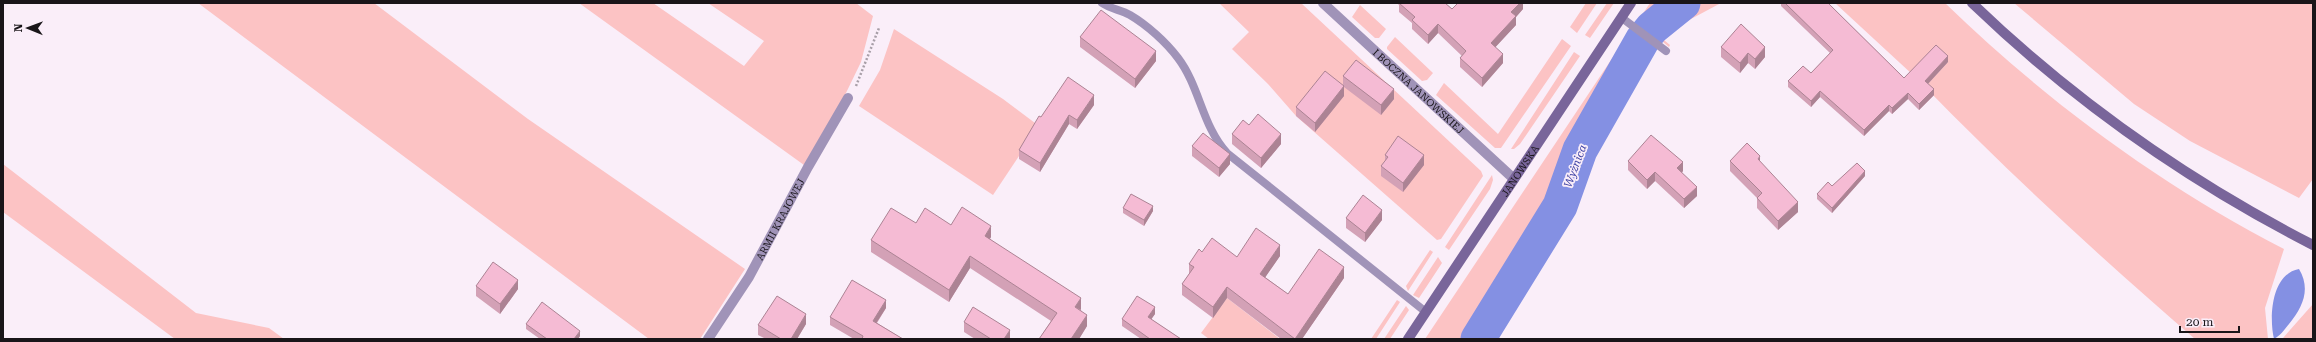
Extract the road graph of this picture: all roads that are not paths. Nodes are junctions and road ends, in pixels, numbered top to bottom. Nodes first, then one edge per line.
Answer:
1 (1102, 3) edge
2 (1323, 3) edge
3 (1631, 3) edge
4 (1972, 3) edge
5 (1622, 18) junction
6 (1666, 51) dead end
7 (848, 98) road end
8 (1514, 179) junction
9 (2313, 245) edge
10 (1426, 312) junction
11 (708, 339) edge
12 (1408, 339) edge

1 - 10 lane
2 - 8 street, I BOCZNA JANOWSKIEJ
3 - 5 main road, JANOWSKA
4 - 9 main road
5 - 6 lane
5 - 8 main road, JANOWSKA
7 - 11 street, ARMII KRAJOWEJ
8 - 10 main road, JANOWSKA
10 - 12 main road, JANOWSKA

